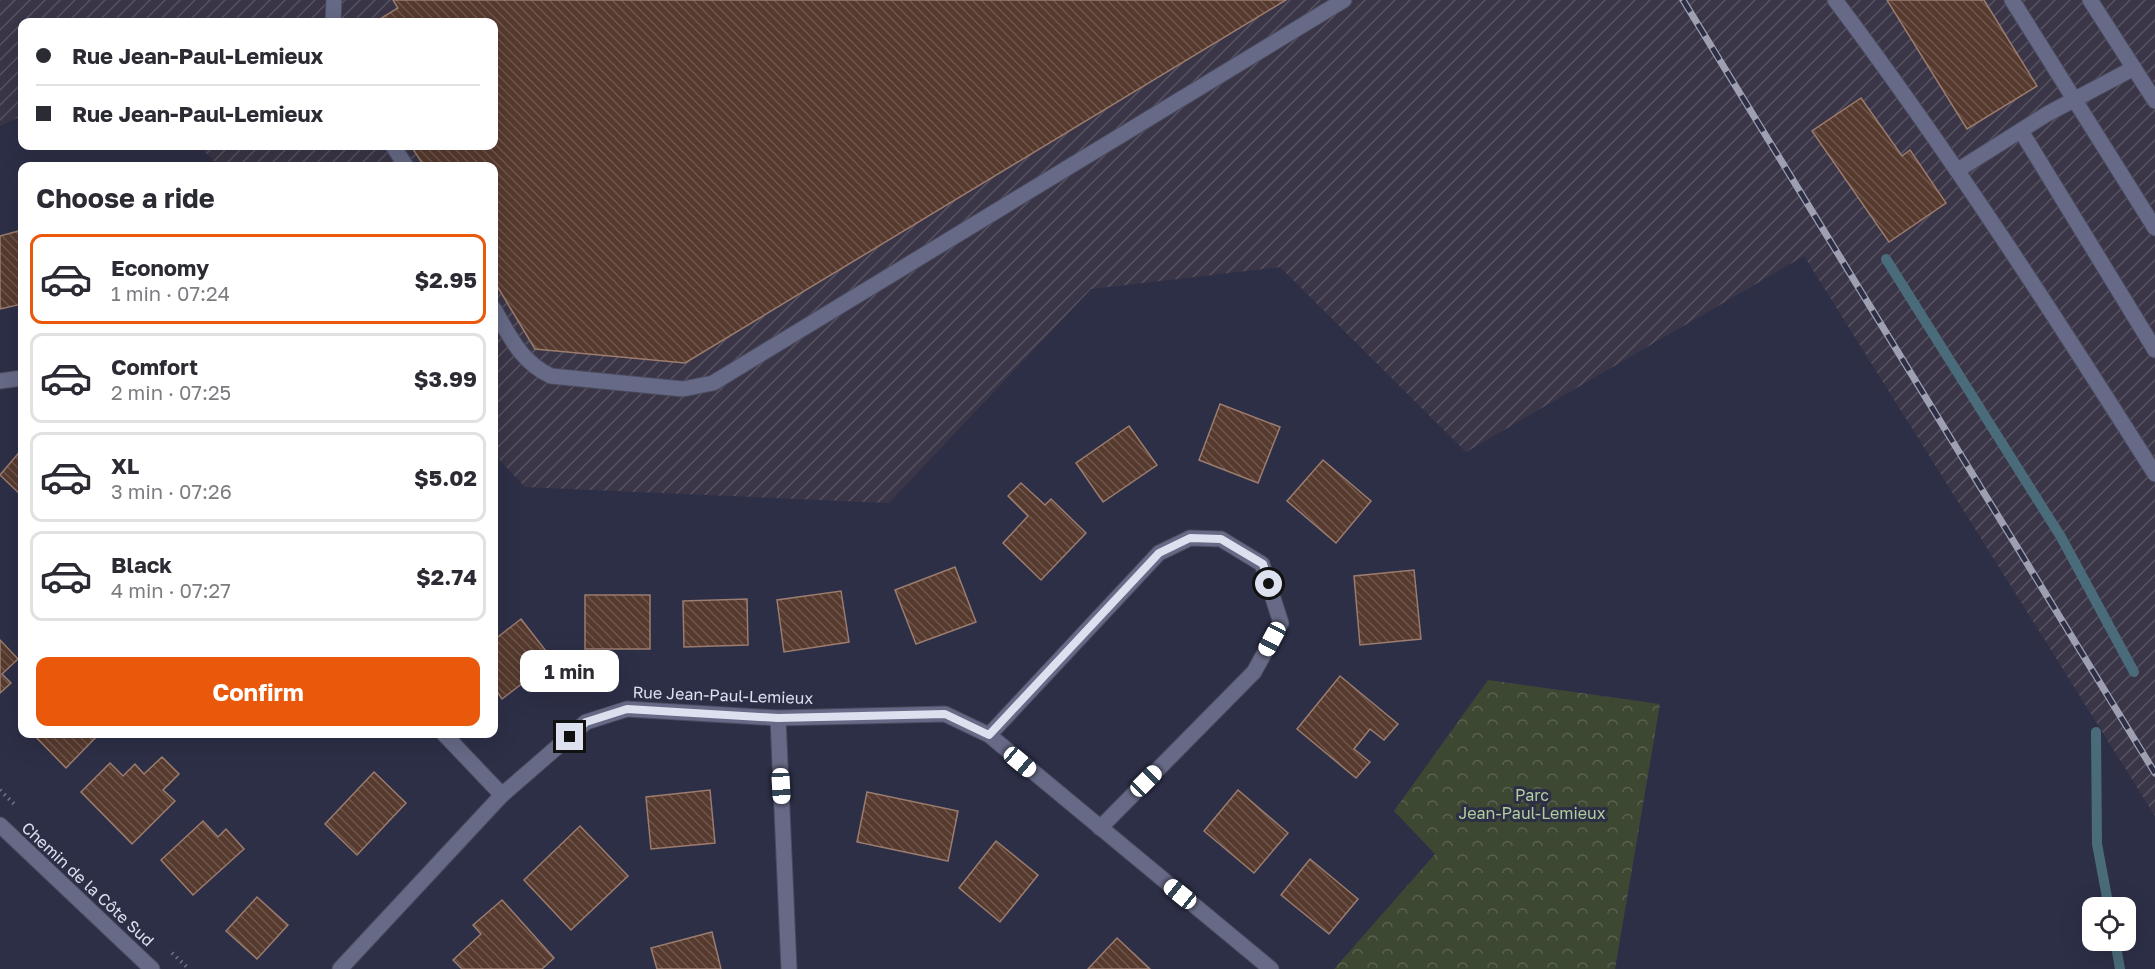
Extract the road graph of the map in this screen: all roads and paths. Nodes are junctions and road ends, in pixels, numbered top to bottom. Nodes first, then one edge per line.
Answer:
1 (334, 0) edge
2 (1344, 0) edge
3 (1836, 0) edge
4 (2012, 0) edge
5 (2090, 0) edge
6 (333, 18) edge
7 (2134, 68) junction
8 (2074, 101) junction
9 (2155, 101) edge
10 (2020, 131) junction
11 (1958, 170) junction
12 (2155, 228) edge
13 (498, 316) edge
14 (2155, 350) edge
15 (18, 379) edge
16 (0, 381) edge
17 (2155, 474) edge
18 (778, 718) junction
19 (989, 735) junction
20 (448, 738) edge
21 (502, 795) junction
22 (0, 825) edge
23 (1100, 828) junction
24 (152, 969) edge
25 (340, 969) edge
26 (789, 969) edge
27 (1271, 969) edge

1 - 6 street
2 - 13 street
3 - 11 street
4 - 8 street
5 - 7 street
7 - 8 street
7 - 9 street
8 - 10 street
8 - 12 street
10 - 11 street
10 - 14 street
11 - 17 street
15 - 16 street
18 - 19 street, Rue Jean-Paul-Lemieux
18 - 21 street, Rue Jean-Paul-Lemieux
18 - 26 street
19 - 23 street, Rue Jean-Paul-Lemieux
19 - 23 street
20 - 21 street
21 - 25 street, Rue Jean-Paul-Lemieux
22 - 24 street, Chemin de la Côte Sud
23 - 27 street, Rue Jean-Paul-Lemieux

